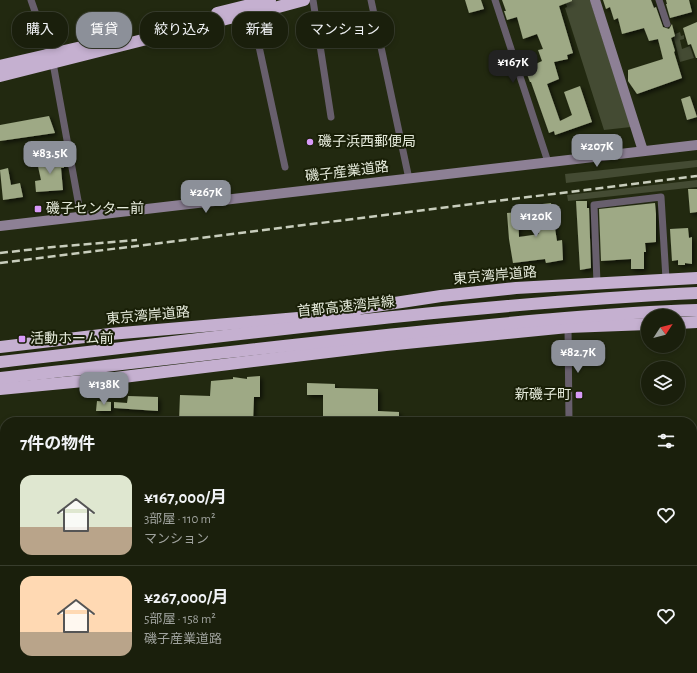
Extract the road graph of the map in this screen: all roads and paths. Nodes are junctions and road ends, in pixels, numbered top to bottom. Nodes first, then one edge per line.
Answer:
1 (31, 0) edge
2 (270, 0) edge
3 (304, 0) edge
4 (314, 0) edge
5 (371, 0) edge
6 (495, 0) edge
7 (595, 0) edge
8 (659, 0) edge
9 (259, 12) edge
10 (232, 18) edge
11 (667, 24) dead end
12 (259, 48) edge
13 (52, 59) junction
14 (0, 66) edge
15 (0, 76) edge
16 (331, 116) dead end
17 (697, 145) edge
18 (643, 151) junction
19 (548, 162) junction
20 (285, 167) dead end
21 (410, 179) junction
22 (81, 217) junction
23 (0, 226) edge
24 (697, 278) edge
25 (666, 279) junction
26 (597, 283) junction
27 (697, 294) edge
28 (697, 307) edge
29 (697, 310) edge
30 (298, 318) junction
31 (697, 322) edge
32 (685, 323) edge
33 (641, 324) edge
34 (568, 327) junction
35 (0, 347) edge
36 (306, 355) junction
37 (0, 362) edge
38 (0, 378) edge
39 (0, 389) edge
40 (569, 417) edge

1 - 13 street
2 - 13 highway
3 - 9 highway
4 - 16 street
5 - 21 street
6 - 19 street
7 - 18 street
8 - 11 street
10 - 13 highway
12 - 20 street
13 - 14 highway
13 - 15 highway
13 - 22 street
17 - 18 street, 磯子産業道路
18 - 19 street, 磯子産業道路
19 - 21 street, 磯子産業道路
21 - 22 street, 磯子産業道路
22 - 23 street, 磯子産業道路
24 - 25 highway, 東京湾岸道路
25 - 26 highway, 東京湾岸道路
25 - 26 street
26 - 30 highway, 東京湾岸道路
27 - 30 highway, 東京湾岸道路, bridge
27 - 37 highway, 首都高速湾岸線, bridge
28 - 36 highway, bridge
29 - 38 highway, bridge
30 - 35 highway, 東京湾岸道路
31 - 32 highway
33 - 34 highway
34 - 36 highway
34 - 40 street
36 - 39 highway

